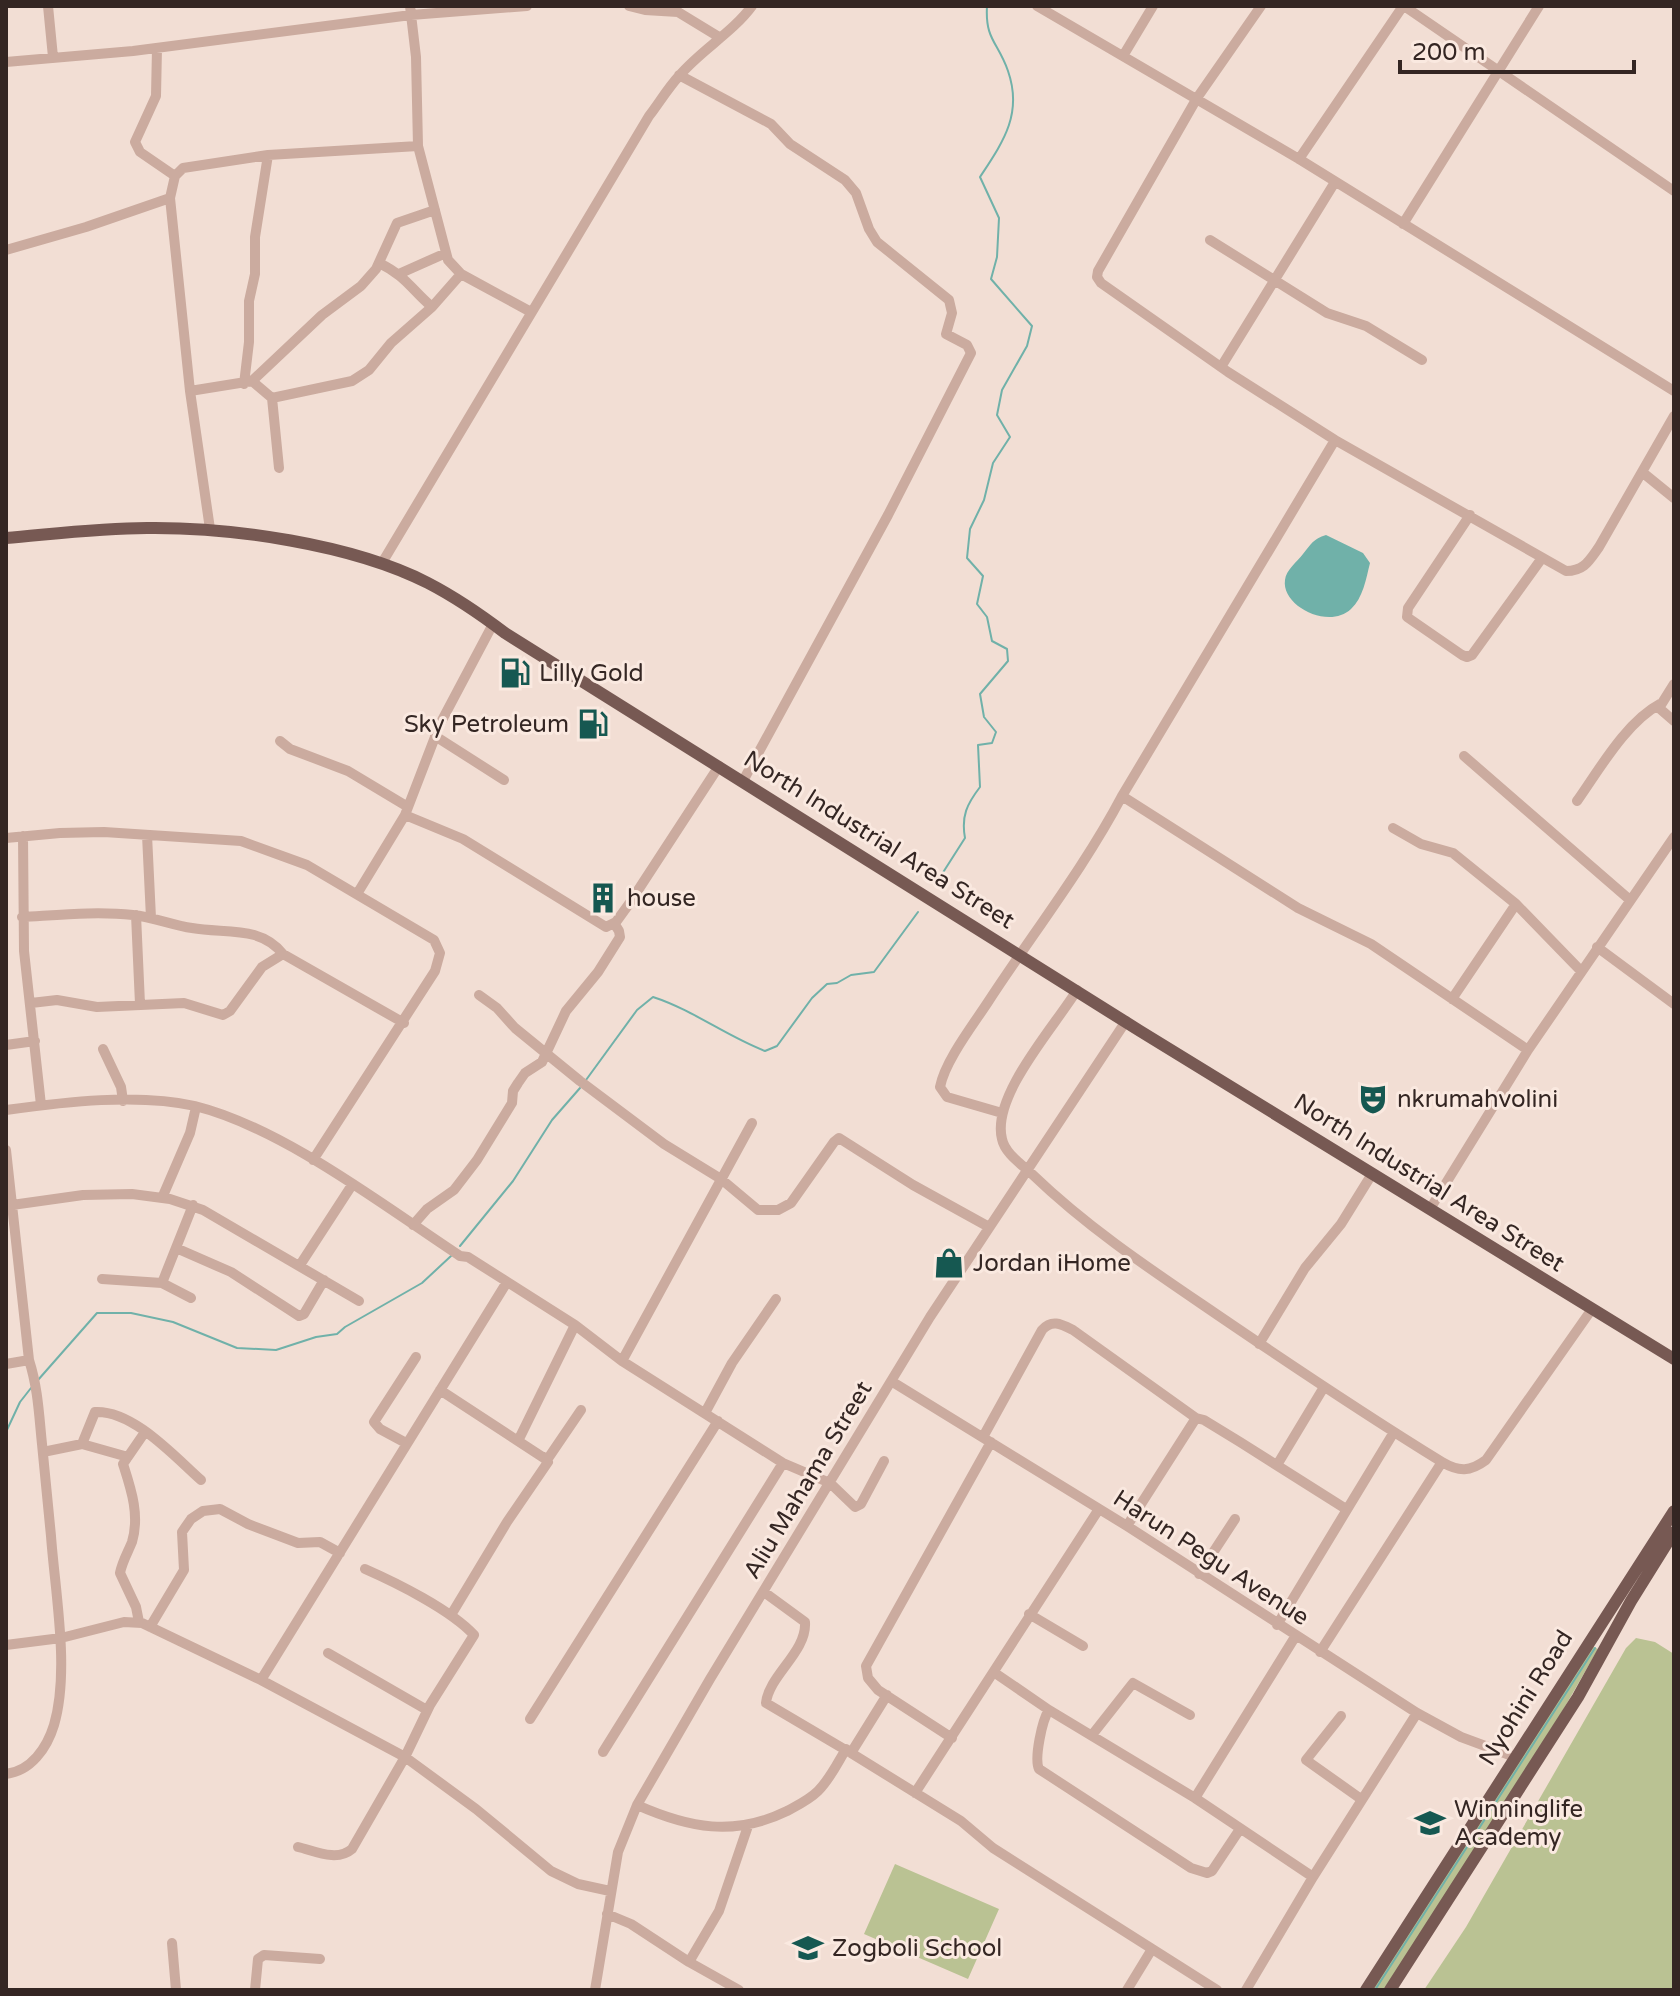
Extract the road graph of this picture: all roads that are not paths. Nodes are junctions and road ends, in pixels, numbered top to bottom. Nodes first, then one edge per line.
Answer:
1 (48, 6) edge
2 (527, 6) edge
3 (629, 6) edge
4 (752, 6) edge
5 (1037, 6) edge
6 (1153, 6) edge
7 (1261, 6) edge
8 (1404, 6) edge
9 (1539, 6) edge
10 (676, 9) edge
11 (411, 10) edge
12 (719, 37) junction
13 (157, 48) junction
14 (1123, 56) junction
15 (53, 57) junction
16 (6, 62) edge
17 (1498, 71) junction
18 (679, 75) junction
19 (1197, 98) junction
20 (418, 146) junction
21 (268, 155) junction
22 (1299, 159) junction
23 (175, 176) junction
24 (1335, 182) junction
25 (1674, 191) edge
26 (170, 198) junction
27 (435, 210) junction
28 (1403, 224) junction
29 (1210, 240) dead end
30 (6, 250) edge
31 (446, 253) junction
32 (379, 263) junction
33 (401, 273) junction
34 (461, 274) junction
35 (1276, 281) junction
36 (432, 307) junction
37 (531, 312) junction
38 (1422, 360) dead end
39 (1221, 367) junction
40 (248, 383) junction
41 (190, 391) junction
42 (1674, 391) edge
43 (272, 398) junction
44 (1674, 416) edge
45 (1335, 440) junction
46 (279, 468) dead end
47 (1642, 472) junction
48 (1674, 498) edge
49 (1470, 515) junction
50 (210, 529) junction
51 (6, 538) edge
52 (1542, 558) junction
53 (382, 563) junction
54 (493, 624) junction
55 (1674, 684) edge
56 (1660, 704) junction
57 (1674, 721) edge
58 (435, 736) junction
59 (280, 741) dead end
60 (1464, 756) dead end
61 (719, 766) junction
62 (504, 780) dead end
63 (743, 781) junction
64 (1122, 796) junction
65 (1577, 801) dead end
66 (406, 811) junction
67 (1393, 828) dead end
68 (147, 835) junction
69 (23, 836) junction
70 (1674, 837) edge
71 (6, 838) edge
72 (357, 894) junction
73 (1630, 900) junction
74 (1516, 904) junction
75 (136, 915) junction
76 (22, 917) junction
77 (151, 918) junction
78 (614, 923) junction
79 (1597, 947) junction
80 (283, 954) junction
81 (1019, 954) junction
82 (1581, 971) junction
83 (1077, 990) junction
84 (479, 995) dead end
85 (1452, 999) junction
86 (31, 1003) junction
87 (140, 1004) junction
88 (1674, 1004) edge
89 (1126, 1021) junction
90 (404, 1023) junction
91 (35, 1041) junction
92 (6, 1045) edge
93 (103, 1049) dead end
94 (1528, 1050) junction
95 (548, 1053) junction
96 (123, 1101) junction
97 (41, 1105) junction
98 (196, 1107) junction
99 (6, 1110) edge
100 (1002, 1113) junction
101 (752, 1123) dead end
102 (6, 1150) edge
103 (313, 1160) junction
104 (1027, 1169) junction
105 (1372, 1174) junction
106 (721, 1179) junction
107 (352, 1185) junction
108 (8, 1188) edge
109 (162, 1198) junction
110 (12, 1205) junction
111 (193, 1205) junction
112 (1430, 1209) junction
113 (413, 1225) junction
114 (989, 1227) junction
115 (176, 1248) junction
116 (300, 1265) junction
117 (102, 1279) dead end
118 (324, 1280) junction
119 (507, 1282) junction
120 (162, 1283) junction
121 (191, 1298) dead end
122 (776, 1299) dead end
123 (359, 1301) dead end
124 (1592, 1309) junction
125 (575, 1325) junction
126 (1259, 1344) junction
127 (416, 1357) dead end
128 (1674, 1359) edge
129 (29, 1360) junction
130 (622, 1361) junction
131 (6, 1364) edge
132 (891, 1381) junction
133 (1324, 1387) junction
134 (440, 1390) junction
135 (581, 1410) dead end
136 (706, 1411) junction
137 (1196, 1418) junction
138 (718, 1421) junction
139 (145, 1432) junction
140 (1394, 1432) junction
141 (987, 1440) junction
142 (518, 1441) junction
143 (406, 1443) junction
144 (82, 1444) junction
145 (43, 1452) junction
146 (128, 1457) junction
147 (544, 1458) junction
148 (884, 1461) dead end
149 (1442, 1462) junction
150 (783, 1463) junction
151 (1277, 1465) junction
152 (201, 1480) dead end
153 (830, 1483) junction
154 (1099, 1509) junction
155 (1346, 1509) junction
156 (1674, 1511) edge
157 (1235, 1519) dead end
158 (1127, 1526) junction
159 (1674, 1532) edge
160 (340, 1553) junction
161 (365, 1569) dead end
162 (1199, 1574) junction
163 (764, 1592) junction
164 (1029, 1614) junction
165 (451, 1615) junction
166 (139, 1622) junction
167 (1277, 1625) junction
168 (150, 1627) junction
169 (1295, 1637) junction
170 (61, 1638) junction
171 (6, 1645) edge
172 (1083, 1646) dead end
173 (1320, 1652) junction
174 (328, 1653) dead end
175 (995, 1673) junction
176 (261, 1680) junction
177 (887, 1695) junction
178 (427, 1710) junction
179 (1049, 1710) junction
180 (1417, 1713) junction
181 (1190, 1715) dead end
182 (1341, 1716) dead end
183 (530, 1719) dead end
184 (1092, 1735) junction
185 (952, 1738) junction
186 (848, 1751) junction
187 (603, 1752) dead end
188 (405, 1757) junction
189 (1515, 1757) junction
190 (6, 1774) edge
191 (915, 1793) junction
192 (1195, 1798) junction
193 (1361, 1799) junction
194 (637, 1805) junction
195 (748, 1826) junction
196 (1240, 1829) junction
197 (298, 1847) dead end
198 (1313, 1877) junction
199 (610, 1891) junction
200 (607, 1914) junction
201 (172, 1943) dead end
202 (1152, 1949) junction
203 (320, 1959) dead end
204 (689, 1962) junction
205 (176, 1990) edge
206 (255, 1990) edge
207 (595, 1990) edge
208 (739, 1990) edge
209 (1127, 1990) edge
210 (1217, 1990) edge
211 (1246, 1990) edge
212 (1366, 1990) edge
213 (1390, 1990) edge

1 - 15 street
2 - 11 street
3 - 10 street
4 - 12 street
5 - 14 street
6 - 14 street
7 - 19 street
8 - 17 street
8 - 22 street
9 - 17 street
10 - 12 street
11 - 13 street
11 - 20 street
12 - 18 street
13 - 15 street
13 - 23 street
14 - 19 street
15 - 16 street
17 - 25 street
17 - 28 street
18 - 37 street
18 - 63 street
19 - 22 street
19 - 39 street
20 - 21 street
20 - 27 street
21 - 23 street
21 - 40 street
22 - 24 street
23 - 26 street
24 - 28 street
24 - 35 street
26 - 30 street
26 - 41 street
27 - 31 street
27 - 32 street
28 - 42 street
29 - 35 street
31 - 33 street
31 - 34 street
32 - 33 street
32 - 40 street
33 - 36 street
34 - 36 street
34 - 37 street
35 - 38 street
35 - 39 street
36 - 43 street
37 - 53 street
39 - 45 street
40 - 41 street
40 - 43 street
41 - 50 street
43 - 46 street
44 - 47 street
45 - 49 street
45 - 64 street
47 - 48 street
47 - 52 street
49 - 52 street
49 - 52 street
50 - 51 main road, North Industrial Area Street
50 - 53 main road, North Industrial Area Street
53 - 54 main road, North Industrial Area Street
54 - 58 street
54 - 61 main road, North Industrial Area Street
55 - 56 street
56 - 57 street
56 - 65 street
58 - 62 street
58 - 66 street
59 - 66 street
60 - 73 street
61 - 63 main road, North Industrial Area Street
61 - 78 street
63 - 81 main road, North Industrial Area Street
64 - 81 street
64 - 85 street
66 - 72 street
66 - 78 street
67 - 74 street
68 - 69 street
68 - 72 street
68 - 77 street
69 - 71 street
69 - 76 street
70 - 73 street
72 - 90 street
73 - 79 street
74 - 82 street
74 - 85 street
75 - 76 street
75 - 77 street
75 - 87 street
76 - 86 street
77 - 80 street
78 - 95 street
79 - 82 street
79 - 88 street
80 - 87 street
80 - 90 street
81 - 83 main road, North Industrial Area Street
81 - 100 street
82 - 94 street
83 - 89 main road, North Industrial Area Street
83 - 100 street
84 - 95 street
85 - 94 street
86 - 87 street
86 - 91 street
89 - 104 street, Aliu Mahama Street
89 - 105 main road, North Industrial Area Street
90 - 103 street
91 - 92 street
91 - 97 street
93 - 96 street
94 - 112 street
95 - 106 street
95 - 113 street
96 - 97 street
96 - 98 street
97 - 99 street
98 - 103 street
98 - 109 street
100 - 104 street
101 - 106 street
102 - 108 street
103 - 107 street
104 - 114 street, Aliu Mahama Street
104 - 126 street
105 - 112 main road, North Industrial Area Street
105 - 126 street
106 - 114 street
106 - 130 street
107 - 113 street
107 - 116 street
108 - 110 street
109 - 110 street
109 - 111 street
110 - 129 street
111 - 115 street
111 - 116 street
112 - 124 main road, North Industrial Area Street
113 - 119 street
114 - 132 street, Aliu Mahama Street
115 - 118 street
115 - 120 street
116 - 118 street
117 - 120 street
118 - 123 street
119 - 125 street
119 - 134 street
120 - 121 street
122 - 136 street
124 - 128 main road, North Industrial Area Street
124 - 149 street
125 - 130 street
125 - 142 street
126 - 133 street
127 - 143 street
129 - 131 street
129 - 145 street
130 - 136 street
132 - 141 street, Harun Pegu Avenue
132 - 153 street, Aliu Mahama Street
133 - 140 street
133 - 151 street
134 - 142 street
134 - 143 street
135 - 147 street
136 - 138 street
137 - 141 street
137 - 151 street
137 - 158 street
138 - 150 street
138 - 183 street
139 - 144 street
139 - 146 street
139 - 152 street
140 - 149 street
140 - 155 street
141 - 154 street, Harun Pegu Avenue
141 - 177 street
142 - 147 street
143 - 160 street
144 - 145 street
144 - 146 street
145 - 170 street
146 - 166 street
147 - 165 street
148 - 153 street
149 - 173 street
150 - 153 street
150 - 187 street
151 - 155 street
153 - 163 street, Aliu Mahama Street
154 - 158 street, Harun Pegu Avenue
154 - 164 street
155 - 167 street
156 - 189 main road, Nyohini Road
157 - 162 street
158 - 162 street, Harun Pegu Avenue
159 - 213 main road, Nyohini Road
160 - 168 street
160 - 176 street
161 - 165 street
162 - 167 street, Harun Pegu Avenue
163 - 186 street
163 - 194 street, Aliu Mahama Street
164 - 172 street
164 - 175 street
165 - 178 street
166 - 168 street
166 - 170 street
167 - 169 street, Harun Pegu Avenue
168 - 176 street
169 - 173 street, Harun Pegu Avenue
169 - 192 street
170 - 171 street
170 - 190 street
173 - 180 street, Harun Pegu Avenue
174 - 178 street
175 - 179 street
175 - 185 street
176 - 188 street
177 - 185 street
177 - 186 street
178 - 188 street
179 - 184 street
179 - 196 street
180 - 189 street, Harun Pegu Avenue
180 - 193 street
181 - 184 street
182 - 193 street
184 - 192 street
185 - 191 street
186 - 191 street
186 - 195 street
188 - 197 street
188 - 199 street
189 - 212 main road, Nyohini Road
191 - 202 street
192 - 196 street
193 - 198 street
194 - 195 street
194 - 199 street, Aliu Mahama Street
195 - 204 street
196 - 198 street
198 - 211 street
199 - 200 street, Aliu Mahama Street
200 - 204 street
200 - 207 street, Aliu Mahama Street
201 - 205 street
202 - 209 street
202 - 210 street
203 - 206 street
204 - 208 street

